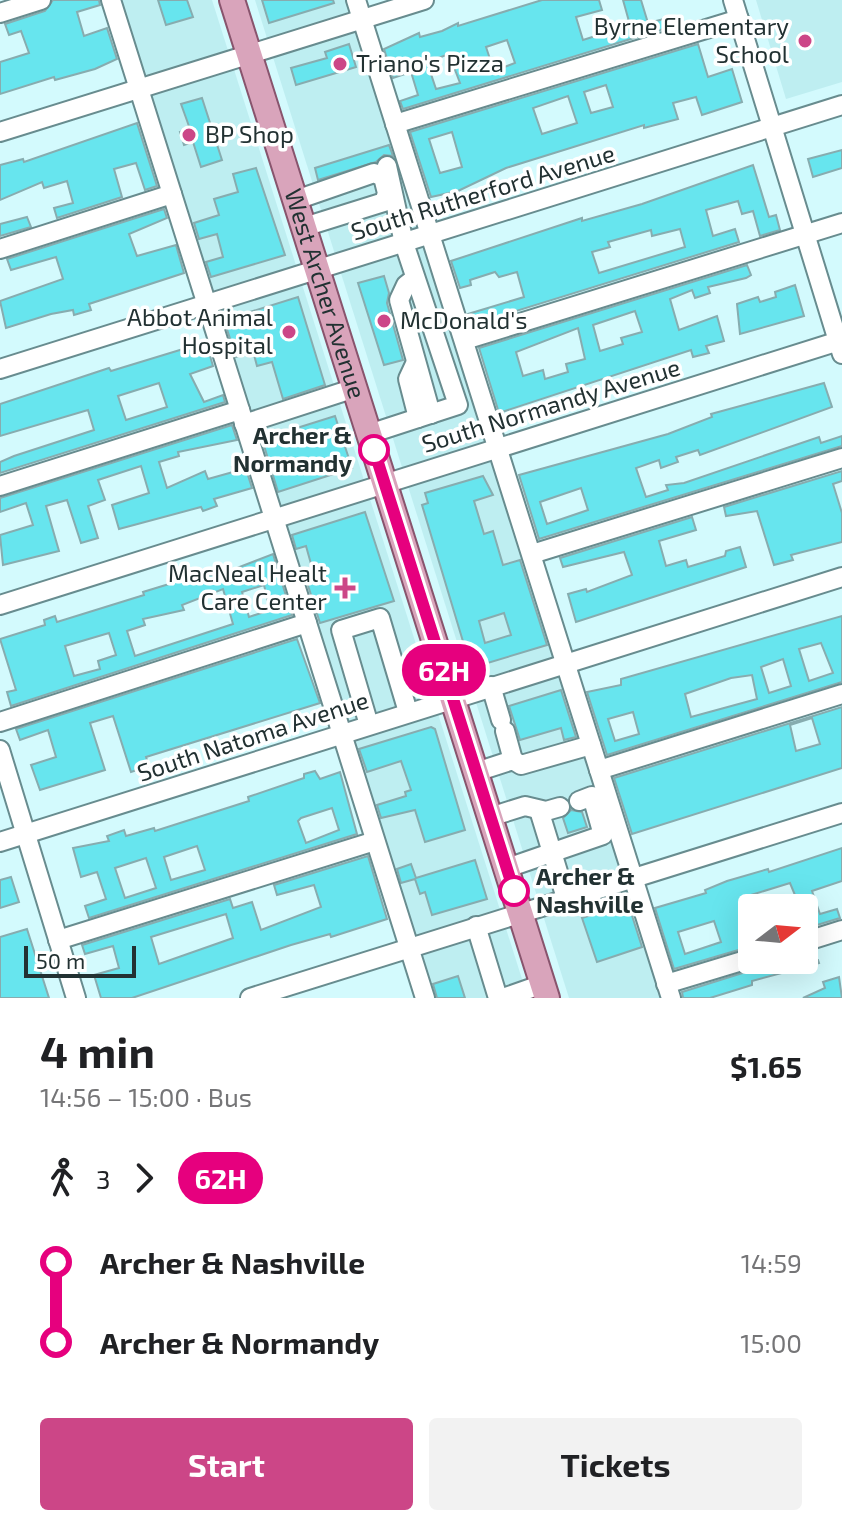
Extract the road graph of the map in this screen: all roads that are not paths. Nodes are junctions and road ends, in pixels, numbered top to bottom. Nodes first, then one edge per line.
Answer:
1 (41, 0) edge
2 (111, 0) edge
3 (232, 0) edge
4 (356, 0) edge
5 (424, 0) edge
6 (733, 0) edge
7 (0, 13) edge
8 (739, 19) junction
9 (362, 20) junction
10 (250, 54) junction
11 (138, 89) junction
12 (842, 105) edge
13 (395, 124) junction
14 (772, 126) junction
15 (0, 132) edge
16 (387, 166) dead end
17 (172, 194) junction
18 (296, 200) junction
19 (398, 202) junction
20 (343, 215) junction
21 (842, 223) edge
22 (304, 227) junction
23 (431, 234) junction
24 (805, 234) junction
25 (404, 243) junction
26 (0, 249) edge
27 (318, 269) junction
28 (415, 278) junction
29 (207, 305) junction
30 (465, 340) junction
31 (841, 345) edge
32 (0, 369) edge
33 (355, 388) junction
34 (425, 416) junction
35 (242, 417) junction
36 (369, 434) junction
37 (496, 448) junction
38 (842, 458) edge
39 (385, 483) junction
40 (0, 486) edge
41 (274, 518) junction
42 (532, 554) junction
43 (842, 577) edge
44 (0, 605) edge
45 (307, 623) junction
46 (565, 663) junction
47 (491, 686) junction
48 (842, 694) edge
49 (453, 698) junction
50 (408, 712) junction
51 (0, 722) edge
52 (369, 725) junction
53 (342, 734) junction
54 (591, 745) junction
55 (0, 750) edge
56 (513, 760) junction
57 (599, 770) junction
58 (476, 772) junction
59 (579, 801) dead end
60 (560, 807) dead end
61 (539, 810) junction
62 (842, 813) edge
63 (490, 817) junction
64 (26, 834) junction
65 (375, 841) junction
66 (0, 842) edge
67 (554, 853) junction
68 (507, 868) junction
69 (632, 877) junction
70 (566, 898) junction
71 (520, 912) junction
72 (476, 926) junction
73 (842, 930) edge
74 (818, 938) edge
75 (58, 940) junction
76 (409, 947) junction
77 (738, 964) edge
78 (545, 991) edge
79 (668, 991) edge
80 (76, 998) edge
81 (250, 998) edge
82 (425, 998) edge
83 (500, 998) edge

1 - 7 street
2 - 11 street
3 - 10 main road, West Archer Avenue
4 - 9 street
5 - 9 street
6 - 8 street
8 - 13 street
8 - 14 street
9 - 10 street
9 - 13 street
10 - 11 street
10 - 18 main road, West Archer Avenue
11 - 15 street
11 - 17 street
12 - 14 street, South Rutherford Avenue
13 - 23 street
14 - 23 street, South Rutherford Avenue
14 - 24 street
16 - 19 street
17 - 26 street
17 - 29 street
18 - 20 street
18 - 22 main road, West Archer Avenue
19 - 20 street
19 - 25 street
20 - 22 street
21 - 24 street
22 - 27 main road, West Archer Avenue
23 - 25 street, South Rutherford Avenue
23 - 30 street
24 - 30 street
24 - 31 street
25 - 27 street, South Rutherford Avenue
25 - 28 street
27 - 29 street, South Rutherford Avenue
27 - 33 main road, West Archer Avenue
28 - 34 street
28 - 34 street
29 - 32 street, South Rutherford Avenue
29 - 35 street
30 - 37 street
31 - 37 street, South Normandy Avenue
33 - 35 street
33 - 36 main road, West Archer Avenue
34 - 36 street
35 - 40 street
35 - 41 street
36 - 39 main road, West Archer Avenue
37 - 39 street, South Normandy Avenue
37 - 42 street
38 - 42 street
39 - 41 street, South Normandy Avenue
39 - 49 main road, West Archer Avenue
41 - 44 street, South Normandy Avenue
41 - 45 street
42 - 46 street
43 - 46 street, South Natoma Avenue
45 - 51 street
45 - 53 street
46 - 47 street, South Natoma Avenue
46 - 54 street
47 - 49 street, South Natoma Avenue
47 - 56 street
48 - 57 street
49 - 50 street, South Natoma Avenue
49 - 58 main road, West Archer Avenue
50 - 52 street, South Natoma Avenue
50 - 52 street
52 - 53 street, South Natoma Avenue
53 - 64 street, South Natoma Avenue
53 - 65 street
54 - 56 street
54 - 57 street
55 - 64 street
56 - 58 street
57 - 69 street
58 - 63 main road, West Archer Avenue
59 - 67 street
60 - 61 street
61 - 63 street
61 - 67 street
62 - 69 street
63 - 68 main road, West Archer Avenue
64 - 66 street, South Natoma Avenue
64 - 75 street
65 - 75 street
65 - 76 street
67 - 68 street
67 - 70 street
68 - 71 main road, West Archer Avenue
69 - 70 street
69 - 79 street
70 - 71 street
71 - 72 street
71 - 78 main road, West Archer Avenue
72 - 76 street
72 - 83 street
73 - 74 street
75 - 80 street
76 - 81 street
76 - 82 street
77 - 79 street
78 - 83 street

